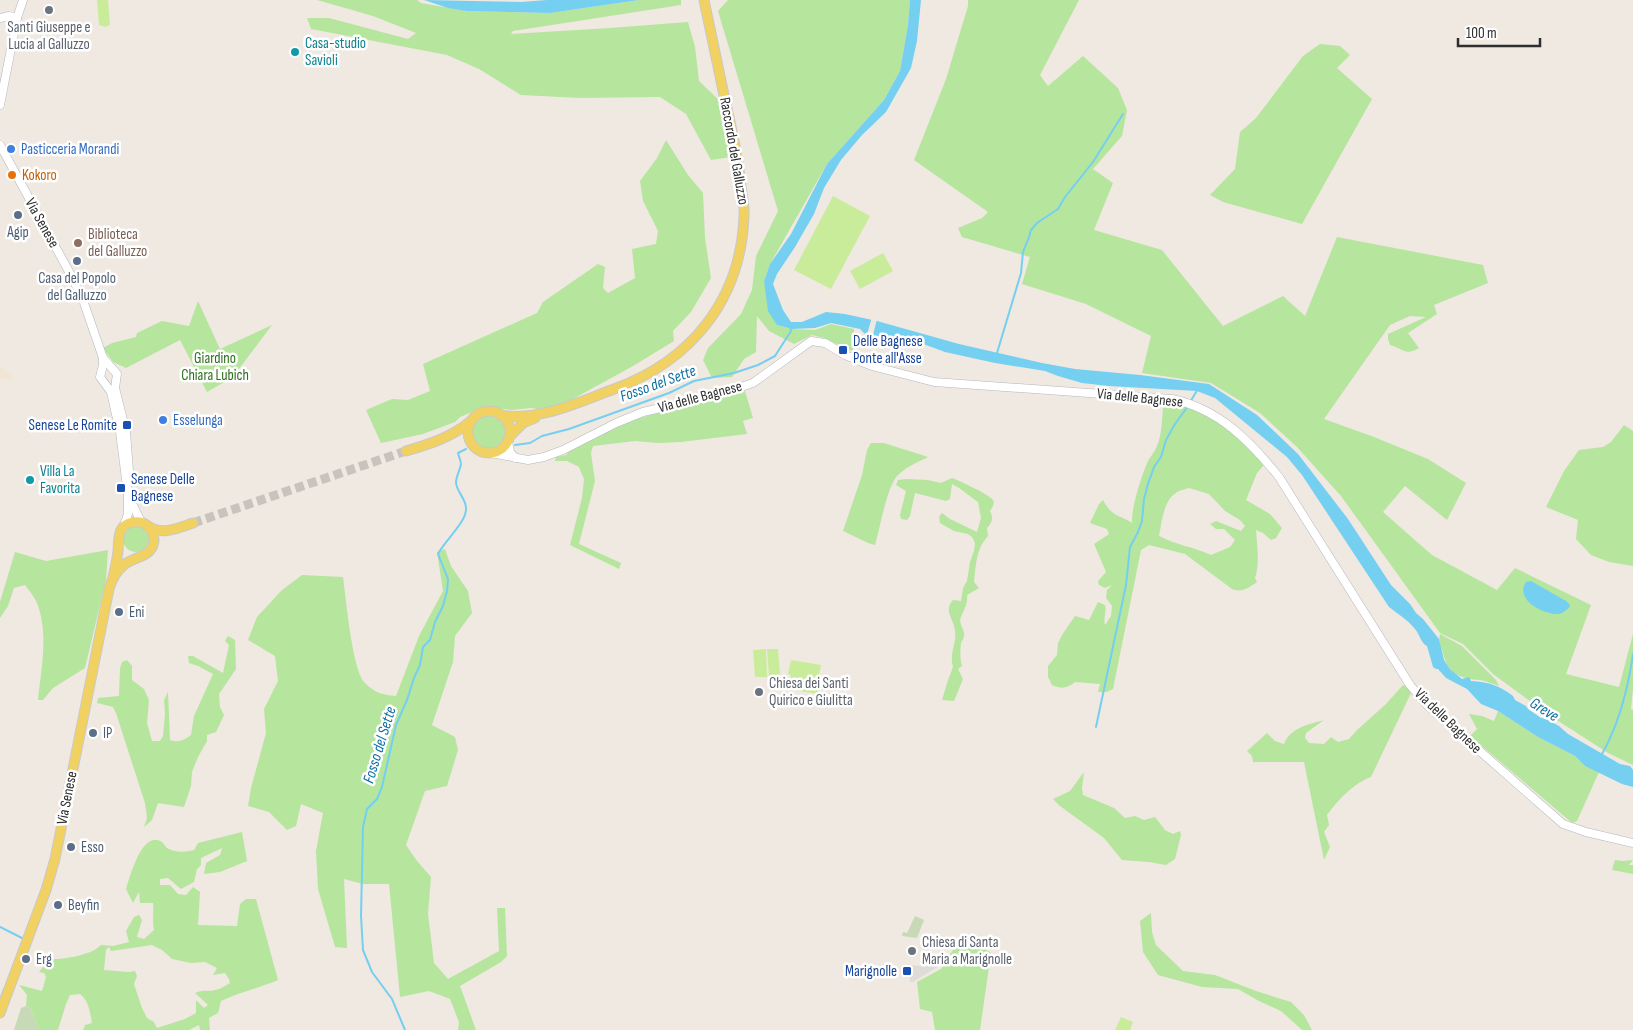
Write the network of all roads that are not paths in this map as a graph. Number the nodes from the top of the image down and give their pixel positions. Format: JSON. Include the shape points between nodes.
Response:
{"nodes":[{"id":1,"x":23,"y":0,"type":"edge"},
{"id":2,"x":704,"y":0,"type":"edge"},
{"id":3,"x":0,"y":18,"type":"edge"},
{"id":4,"x":17,"y":18,"type":"junction"},
{"id":5,"x":0,"y":105,"type":"edge"},
{"id":6,"x":0,"y":145,"type":"edge"},
{"id":7,"x":103,"y":358,"type":"junction"},
{"id":8,"x":112,"y":368,"type":"junction"},
{"id":9,"x":102,"y":370,"type":"junction"},
{"id":10,"x":115,"y":381,"type":"junction"},
{"id":11,"x":105,"y":384,"type":"junction"},
{"id":12,"x":551,"y":411,"type":"junction"},
{"id":13,"x":500,"y":415,"type":"junction"},
{"id":14,"x":471,"y":420,"type":"junction"},
{"id":15,"x":441,"y":440,"type":"junction"},
{"id":16,"x":508,"y":440,"type":"junction"},
{"id":17,"x":470,"y":442,"type":"junction"},
{"id":18,"x":406,"y":451,"type":"tunnel mouth"},
{"id":19,"x":491,"y":453,"type":"junction"},
{"id":20,"x":515,"y":458,"type":"junction"},
{"id":21,"x":128,"y":492,"type":"junction"},
{"id":22,"x":192,"y":523,"type":"tunnel mouth"},
{"id":23,"x":144,"y":524,"type":"junction"},
{"id":24,"x":124,"y":526,"type":"junction"},
{"id":25,"x":173,"y":530,"type":"junction"},
{"id":26,"x":118,"y":541,"type":"junction"},
{"id":27,"x":145,"y":554,"type":"junction"},
{"id":28,"x":113,"y":577,"type":"junction"},
{"id":29,"x":1633,"y":843,"type":"edge"},
{"id":30,"x":0,"y":1013,"type":"edge"}],
"edges":[{"from":1,"to":4,"type":"main road"},
{"from":2,"to":12,"type":"main road","name":"Raccordo del Galluzzo","via":[[739,166],[744,214],[736,269],[706,326],[684,350],[631,383]]},
{"from":3,"to":4,"type":"main road"},
{"from":4,"to":5,"type":"main road"},
{"from":6,"to":7,"type":"main road","name":"Via Senese","via":[[73,279]]},
{"from":7,"to":8,"type":"main road","name":"Via Senese"},
{"from":7,"to":9,"type":"main road","name":"Via Senese"},
{"from":8,"to":9,"type":"main road"},
{"from":8,"to":10,"type":"main road","name":"Via Senese","via":[[117,374]]},
{"from":9,"to":11,"type":"main road","name":"Via Senese","via":[[100,377]]},
{"from":10,"to":11,"type":"main road"},
{"from":10,"to":21,"type":"main road","name":"Via Senese","via":[[128,444]]},
{"from":11,"to":21,"type":"main road","name":"Via Senese","via":[[111,392],[120,432]]},
{"from":12,"to":13,"type":"main road","name":"Raccordo del Galluzzo","via":[[524,417]]},
{"from":12,"to":16,"type":"main road","name":"Raccordo del Galluzzo","via":[[523,423]]},
{"from":13,"to":14,"type":"main road","via":[[487,411]]},
{"from":13,"to":16,"type":"main road","via":[[509,426]]},
{"from":14,"to":15,"type":"main road"},
{"from":14,"to":17,"type":"main road","via":[[467,431]]},
{"from":15,"to":17,"type":"main road","via":[[456,438]]},
{"from":15,"to":18,"type":"main road"},
{"from":16,"to":19,"type":"main road","via":[[499,451]]},
{"from":16,"to":20,"type":"main road"},
{"from":17,"to":19,"type":"main road","via":[[476,450]]},
{"from":19,"to":20,"type":"main road","name":"Via delle Bagnese"},
{"from":20,"to":29,"type":"main road","name":"Via delle Bagnese","via":[[544,457],[643,412],[753,382],[811,341],[825,343],[845,356],[872,366],[934,382],[1185,401],[1219,418],[1256,450],[1279,477],[1410,685],[1426,704],[1564,824]]},
{"from":21,"to":23,"type":"main road","name":"Via Senese"},
{"from":21,"to":24,"type":"main road","name":"Via Senese","via":[[128,514]]},
{"from":22,"to":25,"type":"main road"},
{"from":23,"to":24,"type":"main road","via":[[133,522]]},
{"from":23,"to":25,"type":"main road","via":[[161,531]]},
{"from":23,"to":27,"type":"main road","name":"Via Senese","via":[[154,537],[152,548]]},
{"from":24,"to":26,"type":"main road","name":"Via Senese"},
{"from":25,"to":27,"type":"main road"},
{"from":26,"to":27,"type":"main road","via":[[125,554],[132,557]]},
{"from":26,"to":28,"type":"main road","name":"Via Senese"},
{"from":27,"to":28,"type":"main road","via":[[124,565]]},
{"from":28,"to":30,"type":"main road","name":"Via Senese","via":[[56,859]]}]}
